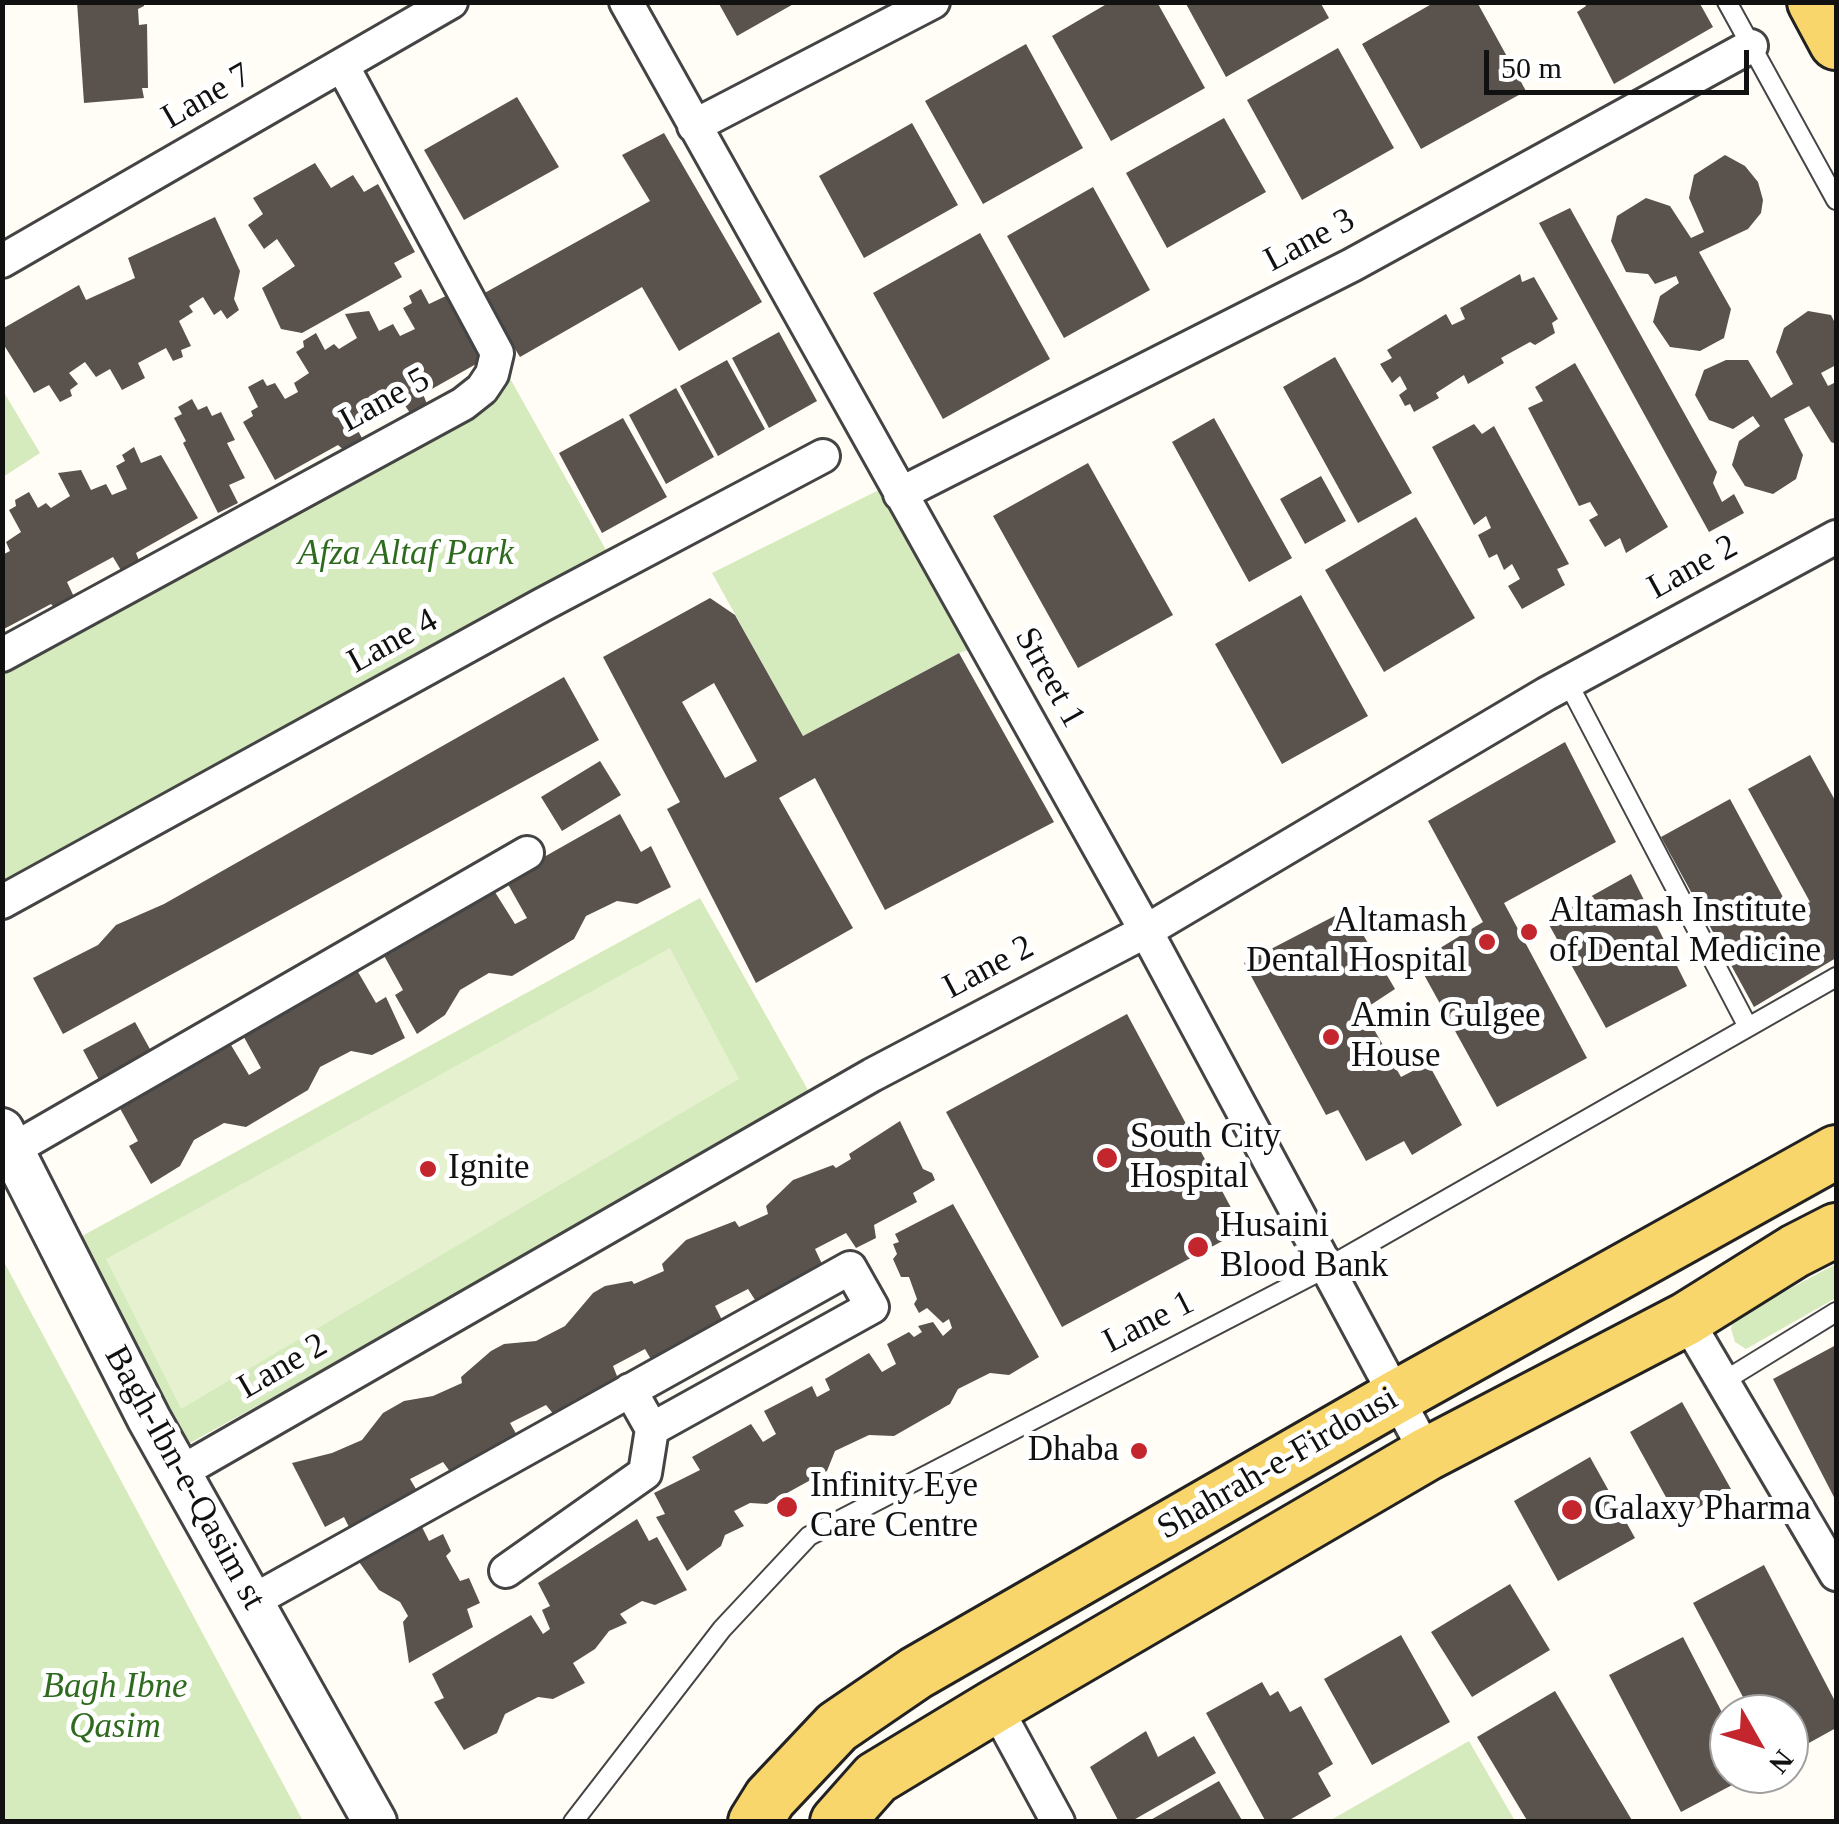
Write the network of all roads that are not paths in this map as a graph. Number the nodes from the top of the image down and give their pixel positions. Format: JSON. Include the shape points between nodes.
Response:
{"nodes":[{"id":1,"x":452,"y":2,"type":"edge"},
{"id":2,"x":626,"y":2,"type":"edge"},
{"id":3,"x":934,"y":2,"type":"edge"},
{"id":4,"x":1727,"y":2,"type":"edge"},
{"id":5,"x":1814,"y":2,"type":"edge"},
{"id":6,"x":1836,"y":43,"type":"edge"},
{"id":7,"x":1751,"y":46,"type":"junction"},
{"id":8,"x":342,"y":65,"type":"junction"},
{"id":9,"x":694,"y":126,"type":"junction"},
{"id":10,"x":1836,"y":200,"type":"edge"},
{"id":11,"x":2,"y":260,"type":"edge"},
{"id":12,"x":823,"y":456,"type":"dead end"},
{"id":13,"x":900,"y":494,"type":"junction"},
{"id":14,"x":1836,"y":537,"type":"edge"},
{"id":15,"x":2,"y":656,"type":"edge"},
{"id":16,"x":1568,"y":682,"type":"junction"},
{"id":17,"x":527,"y":853,"type":"dead end"},
{"id":18,"x":2,"y":902,"type":"edge"},
{"id":19,"x":1146,"y":931,"type":"junction"},
{"id":20,"x":1836,"y":977,"type":"edge"},
{"id":21,"x":1748,"y":1027,"type":"junction"},
{"id":22,"x":7,"y":1140,"type":"edge"},
{"id":23,"x":1836,"y":1152,"type":"edge"},
{"id":24,"x":1836,"y":1230,"type":"edge"},
{"id":25,"x":1326,"y":1268,"type":"junction"},
{"id":26,"x":1836,"y":1312,"type":"edge"},
{"id":27,"x":1686,"y":1319,"type":"junction"},
{"id":28,"x":1724,"y":1381,"type":"junction"},
{"id":29,"x":630,"y":1390,"type":"junction"},
{"id":30,"x":1396,"y":1397,"type":"junction"},
{"id":31,"x":652,"y":1429,"type":"junction"},
{"id":32,"x":1426,"y":1454,"type":"junction"},
{"id":33,"x":180,"y":1472,"type":"junction"},
{"id":34,"x":506,"y":1570,"type":"dead end"},
{"id":35,"x":1836,"y":1574,"type":"edge"},
{"id":36,"x":251,"y":1602,"type":"junction"},
{"id":37,"x":995,"y":1706,"type":"junction"},
{"id":38,"x":375,"y":1822,"type":"edge"},
{"id":39,"x":574,"y":1822,"type":"edge"},
{"id":40,"x":755,"y":1822,"type":"edge"},
{"id":41,"x":837,"y":1822,"type":"edge"},
{"id":42,"x":1058,"y":1822,"type":"edge"}],
"edges":[{"from":1,"to":8,"type":"street","name":"Lane 7"},
{"from":2,"to":9,"type":"street","name":"Street 1"},
{"from":3,"to":9,"type":"street"},
{"from":4,"to":7,"type":"lane"},
{"from":5,"to":6,"type":"main road"},
{"from":7,"to":10,"type":"lane"},
{"from":7,"to":13,"type":"street","name":"Lane 3","via":[[1352,265]]},
{"from":8,"to":11,"type":"street","name":"Lane 7"},
{"from":8,"to":15,"type":"street","name":"Lane 5","via":[[497,353],[492,374],[463,404]]},
{"from":9,"to":13,"type":"street","name":"Street 1"},
{"from":12,"to":18,"type":"street","name":"Lane 4"},
{"from":13,"to":19,"type":"street","name":"Street 1"},
{"from":14,"to":16,"type":"street","name":"Lane 2"},
{"from":16,"to":19,"type":"street","name":"Lane 2"},
{"from":16,"to":21,"type":"lane"},
{"from":17,"to":22,"type":"street"},
{"from":19,"to":25,"type":"street","name":"Street 1"},
{"from":19,"to":33,"type":"street","name":"Lane 2","via":[[872,1075]]},
{"from":20,"to":21,"type":"lane","name":"Lane 1"},
{"from":21,"to":25,"type":"lane","name":"Lane 1"},
{"from":22,"to":33,"type":"street","name":"Bagh-Ibn-e-Qasim st"},
{"from":23,"to":30,"type":"main road","name":"Shahrah-e-Firdousi"},
{"from":24,"to":27,"type":"main road","name":"Shahrah-e-Firdousi"},
{"from":25,"to":30,"type":"street","name":"Street 1"},
{"from":25,"to":39,"type":"lane","name":"Lane 1","via":[[810,1536],[722,1630]]},
{"from":26,"to":28,"type":"lane"},
{"from":27,"to":28,"type":"street"},
{"from":27,"to":32,"type":"main road","name":"Shahrah-e-Firdousi"},
{"from":28,"to":35,"type":"street"},
{"from":29,"to":31,"type":"street"},
{"from":29,"to":31,"type":"street","via":[[850,1268],[872,1306]]},
{"from":29,"to":36,"type":"street"},
{"from":30,"to":32,"type":"street","name":"Street 1"},
{"from":30,"to":40,"type":"main road","name":"Shahrah-e-Firdousi","via":[[916,1673],[837,1727]]},
{"from":31,"to":34,"type":"street","via":[[645,1473]]},
{"from":32,"to":37,"type":"main road","name":"Shahrah-e-Firdousi"},
{"from":33,"to":36,"type":"street","name":"Bagh-Ibn-e-Qasim st"},
{"from":36,"to":38,"type":"street","name":"Bagh-Ibn-e-Qasim st"},
{"from":37,"to":41,"type":"main road","name":"Shahrah-e-Firdousi","via":[[876,1778]]},
{"from":37,"to":42,"type":"street"}]}
